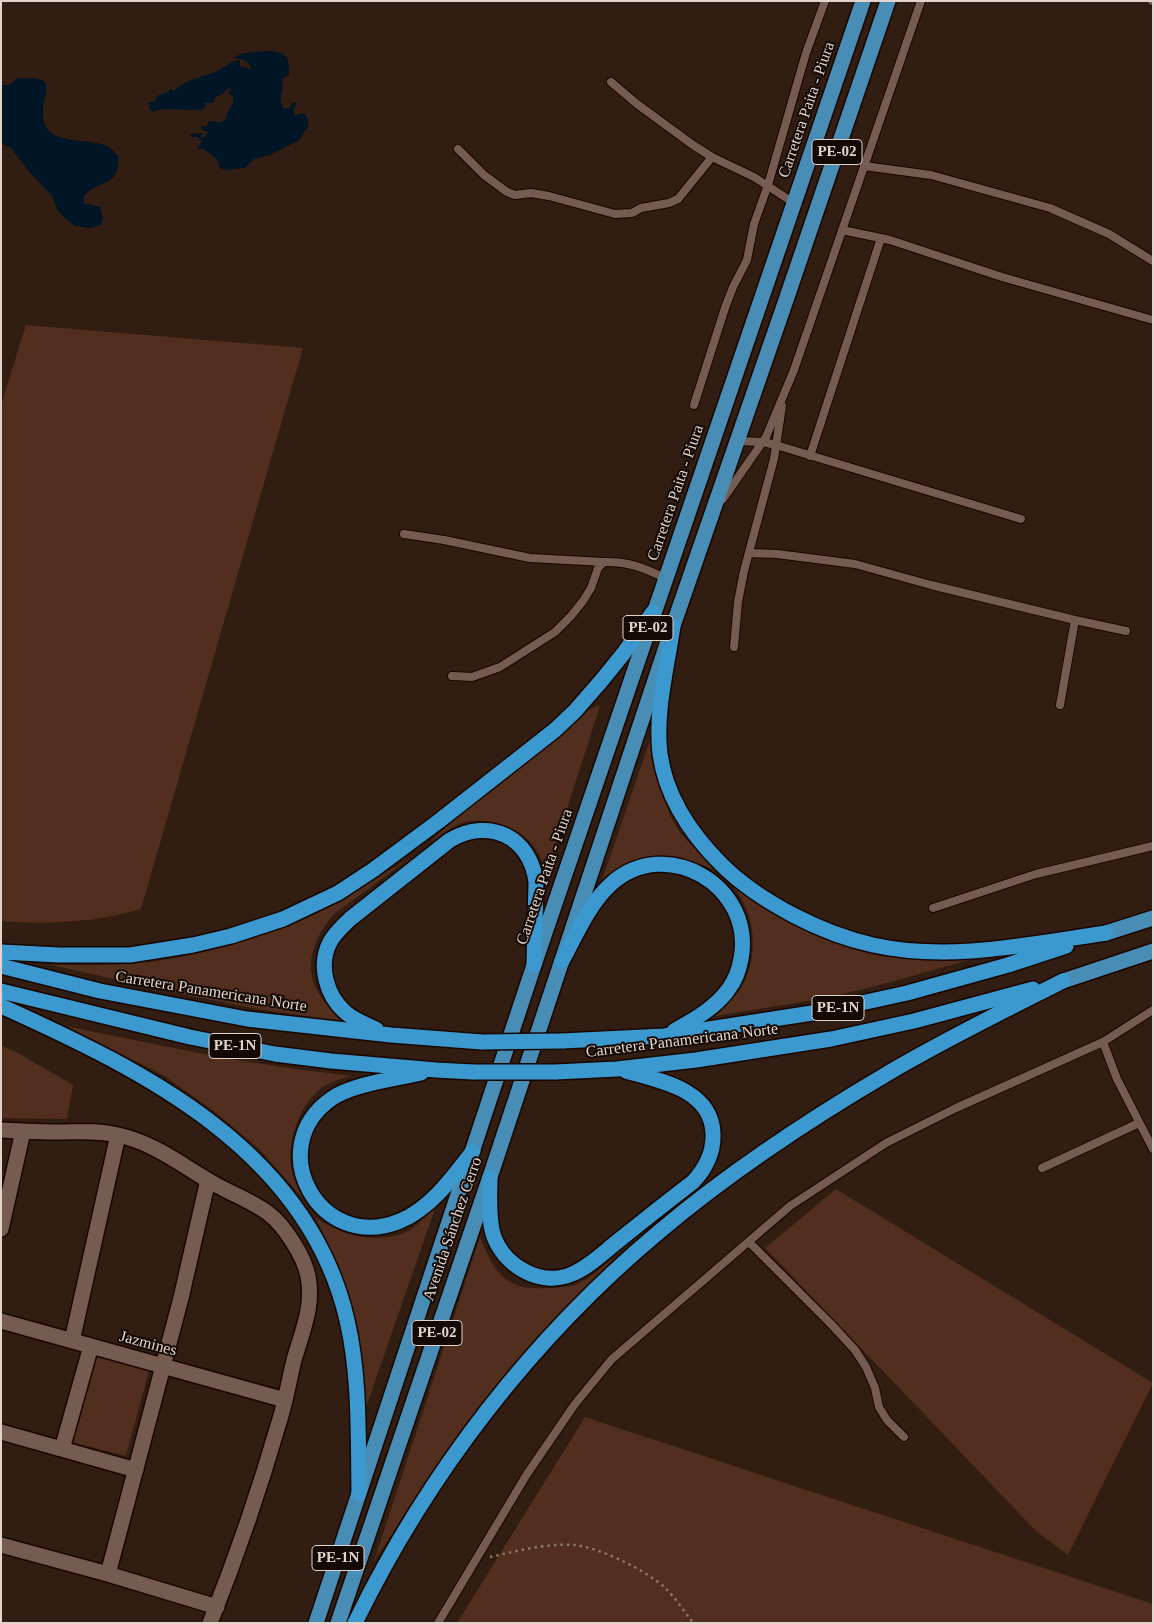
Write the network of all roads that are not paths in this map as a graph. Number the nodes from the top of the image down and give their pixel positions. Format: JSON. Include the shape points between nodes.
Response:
{"nodes":[{"id":1,"x":825,"y":1,"type":"edge"},
{"id":2,"x":863,"y":1,"type":"edge"},
{"id":3,"x":888,"y":1,"type":"edge"},
{"id":4,"x":921,"y":1,"type":"edge"},
{"id":5,"x":611,"y":82,"type":"dead end"},
{"id":6,"x":458,"y":149,"type":"dead end"},
{"id":7,"x":712,"y":158,"type":"junction"},
{"id":8,"x":864,"y":166,"type":"junction"},
{"id":9,"x":768,"y":185,"type":"junction"},
{"id":10,"x":794,"y":203,"type":"junction"},
{"id":11,"x":842,"y":230,"type":"junction"},
{"id":12,"x":881,"y":238,"type":"junction"},
{"id":13,"x":1153,"y":261,"type":"edge"},
{"id":14,"x":1153,"y":320,"type":"edge"},
{"id":15,"x":784,"y":394,"type":"junction"},
{"id":16,"x":694,"y":405,"type":"dead end"},
{"id":17,"x":737,"y":441,"type":"junction"},
{"id":18,"x":763,"y":442,"type":"junction"},
{"id":19,"x":776,"y":445,"type":"junction"},
{"id":20,"x":810,"y":456,"type":"junction"},
{"id":21,"x":712,"y":513,"type":"junction"},
{"id":22,"x":1021,"y":519,"type":"dead end"},
{"id":23,"x":404,"y":534,"type":"dead end"},
{"id":24,"x":749,"y":553,"type":"junction"},
{"id":25,"x":604,"y":562,"type":"junction"},
{"id":26,"x":666,"y":578,"type":"junction"},
{"id":27,"x":654,"y":612,"type":"junction"},
{"id":28,"x":1075,"y":620,"type":"junction"},
{"id":29,"x":673,"y":626,"type":"junction"},
{"id":30,"x":1126,"y":631,"type":"dead end"},
{"id":31,"x":734,"y":647,"type":"dead end"},
{"id":32,"x":452,"y":676,"type":"dead end"},
{"id":33,"x":1060,"y":705,"type":"dead end"},
{"id":34,"x":1153,"y":846,"type":"edge"},
{"id":35,"x":932,"y":908,"type":"dead end"},
{"id":36,"x":1153,"y":918,"type":"edge"},
{"id":37,"x":1106,"y":933,"type":"junction"},
{"id":38,"x":1153,"y":951,"type":"edge"},
{"id":39,"x":1,"y":952,"type":"edge"},
{"id":40,"x":562,"y":961,"type":"junction"},
{"id":41,"x":534,"y":965,"type":"junction"},
{"id":42,"x":1,"y":966,"type":"edge"},
{"id":43,"x":1063,"y":981,"type":"junction"},
{"id":44,"x":1,"y":991,"type":"edge"},
{"id":45,"x":524,"y":997,"type":"joint"},
{"id":46,"x":1,"y":1006,"type":"edge"},
{"id":47,"x":1153,"y":1010,"type":"edge"},
{"id":48,"x":391,"y":1035,"type":"junction"},
{"id":49,"x":664,"y":1036,"type":"junction"},
{"id":50,"x":1103,"y":1042,"type":"junction"},
{"id":51,"x":617,"y":1069,"type":"junction"},
{"id":52,"x":436,"y":1070,"type":"junction"},
{"id":53,"x":1139,"y":1123,"type":"junction"},
{"id":54,"x":1,"y":1130,"type":"edge"},
{"id":55,"x":23,"y":1131,"type":"junction"},
{"id":56,"x":118,"y":1134,"type":"junction"},
{"id":57,"x":1153,"y":1149,"type":"edge"},
{"id":58,"x":472,"y":1151,"type":"junction"},
{"id":59,"x":1042,"y":1168,"type":"dead end"},
{"id":60,"x":490,"y":1177,"type":"junction"},
{"id":61,"x":208,"y":1180,"type":"junction"},
{"id":62,"x":1,"y":1229,"type":"edge"},
{"id":63,"x":749,"y":1242,"type":"junction"},
{"id":64,"x":1,"y":1321,"type":"edge"},
{"id":65,"x":72,"y":1341,"type":"junction"},
{"id":66,"x":91,"y":1346,"type":"junction"},
{"id":67,"x":163,"y":1366,"type":"junction"},
{"id":68,"x":285,"y":1400,"type":"junction"},
{"id":69,"x":1,"y":1432,"type":"edge"},
{"id":70,"x":904,"y":1437,"type":"dead end"},
{"id":71,"x":62,"y":1450,"type":"junction"},
{"id":72,"x":136,"y":1470,"type":"junction"},
{"id":73,"x":359,"y":1493,"type":"junction"},
{"id":74,"x":1,"y":1545,"type":"edge"},
{"id":75,"x":108,"y":1574,"type":"junction"},
{"id":76,"x":217,"y":1607,"type":"junction"},
{"id":77,"x":210,"y":1623,"type":"edge"},
{"id":78,"x":316,"y":1623,"type":"edge"},
{"id":79,"x":338,"y":1623,"type":"edge"},
{"id":80,"x":355,"y":1623,"type":"edge"},
{"id":81,"x":438,"y":1623,"type":"edge"}],
"edges":[{"from":1,"to":9,"type":"lane","via":[[806,53]]},
{"from":2,"to":10,"type":"highway","name":"Carretera Paita - Piura","number":"PE-02"},
{"from":3,"to":17,"type":"highway","number":"PE-02"},
{"from":4,"to":8,"type":"lane"},
{"from":5,"to":7,"type":"lane"},
{"from":6,"to":7,"type":"lane","via":[[507,192],[549,196],[615,214],[678,199]]},
{"from":7,"to":9,"type":"lane"},
{"from":8,"to":11,"type":"lane"},
{"from":8,"to":13,"type":"lane","via":[[931,175],[1050,208],[1108,234]]},
{"from":9,"to":10,"type":"lane"},
{"from":9,"to":16,"type":"lane","via":[[754,224],[747,260],[725,308]]},
{"from":10,"to":26,"type":"highway","name":"Carretera Paita - Piura","number":"PE-02"},
{"from":11,"to":12,"type":"lane"},
{"from":11,"to":15,"type":"lane"},
{"from":12,"to":14,"type":"lane"},
{"from":12,"to":20,"type":"lane"},
{"from":15,"to":18,"type":"lane"},
{"from":15,"to":19,"type":"lane"},
{"from":17,"to":18,"type":"lane"},
{"from":17,"to":21,"type":"highway","number":"PE-02"},
{"from":18,"to":19,"type":"lane"},
{"from":18,"to":21,"type":"lane"},
{"from":19,"to":20,"type":"lane"},
{"from":19,"to":24,"type":"lane"},
{"from":20,"to":22,"type":"lane"},
{"from":21,"to":29,"type":"highway","number":"PE-02"},
{"from":23,"to":25,"type":"lane","via":[[530,558]]},
{"from":24,"to":28,"type":"lane","via":[[855,564]]},
{"from":24,"to":31,"type":"lane","via":[[738,602]]},
{"from":25,"to":26,"type":"lane","via":[[625,562]]},
{"from":25,"to":32,"type":"lane","via":[[583,601],[555,632],[500,667],[472,678]]},
{"from":26,"to":27,"type":"highway","name":"Carretera Paita - Piura","number":"PE-02"},
{"from":27,"to":39,"type":"highway","via":[[602,680],[555,730],[431,827],[338,893],[283,919],[193,945],[130,955]]},
{"from":27,"to":41,"type":"highway","name":"Carretera Paita - Piura","number":"PE-02"},
{"from":28,"to":30,"type":"lane"},
{"from":28,"to":33,"type":"lane"},
{"from":29,"to":37,"type":"highway","via":[[659,732],[669,789],[686,822],[713,857],[768,902],[814,926],[852,940],[897,949],[944,952],[1009,947]]},
{"from":29,"to":40,"type":"highway","number":"PE-02"},
{"from":34,"to":35,"type":"lane","via":[[1036,874]]},
{"from":36,"to":37,"type":"highway","name":"Carretera Panamericana Norte","number":"PE-1N"},
{"from":37,"to":49,"type":"highway","name":"Carretera Panamericana Norte","number":"PE-1N","via":[[907,993],[825,1011]]},
{"from":38,"to":43,"type":"highway","name":"Carretera Panamericana Norte","number":"PE-1N"},
{"from":40,"to":49,"type":"highway","via":[[592,906],[610,884],[627,872],[665,864],[686,868],[711,881],[727,897],[740,921],[742,952],[737,973],[729,990],[713,1006]]},
{"from":40,"to":60,"type":"highway","name":"Avenida Sánchez Cerro","number":"PE-02"},
{"from":41,"to":45,"type":"highway","name":"Carretera Paita - Piura","number":"PE-02"},
{"from":41,"to":48,"type":"highway","via":[[536,882],[528,856],[518,844],[497,832],[474,830],[458,835],[350,919],[336,932],[328,947],[325,976],[331,995],[355,1019]]},
{"from":42,"to":48,"type":"highway","name":"Carretera Panamericana Norte","number":"PE-1N","via":[[100,991],[247,1019]]},
{"from":43,"to":51,"type":"highway","name":"Carretera Panamericana Norte","number":"PE-1N","via":[[914,1021],[831,1039]]},
{"from":43,"to":80,"type":"highway","via":[[947,1040],[836,1105],[715,1188],[631,1257],[572,1314],[482,1416],[419,1506]]},
{"from":44,"to":52,"type":"highway","name":"Carretera Panamericana Norte","number":"PE-1N","via":[[275,1054]]},
{"from":45,"to":58,"type":"highway","name":"Avenida Sánchez Cerro","number":"PE-02"},
{"from":46,"to":73,"type":"highway","via":[[95,1050],[167,1091],[248,1152],[292,1201],[325,1256],[347,1320],[356,1393]]},
{"from":47,"to":50,"type":"lane"},
{"from":48,"to":49,"type":"highway","name":"Carretera Panamericana Norte","number":"PE-1N","bridge":true,"via":[[482,1042]]},
{"from":50,"to":53,"type":"lane"},
{"from":50,"to":63,"type":"lane","via":[[886,1143],[790,1206]]},
{"from":51,"to":52,"type":"highway","name":"Carretera Panamericana Norte","number":"PE-1N","bridge":true,"via":[[555,1072]]},
{"from":51,"to":60,"type":"highway","via":[[685,1090],[708,1112],[713,1130],[712,1150],[693,1182],[586,1266],[570,1275],[547,1278],[515,1266],[501,1250],[491,1224]]},
{"from":52,"to":58,"type":"highway","via":[[355,1088],[328,1101],[309,1124],[302,1140],[301,1167],[305,1183],[320,1206],[342,1222],[362,1227],[383,1226],[401,1221],[424,1206]]},
{"from":53,"to":57,"type":"lane"},
{"from":53,"to":59,"type":"lane"},
{"from":54,"to":55,"type":"street"},
{"from":55,"to":56,"type":"street"},
{"from":55,"to":62,"type":"street"},
{"from":56,"to":61,"type":"street","via":[[161,1150]]},
{"from":56,"to":65,"type":"street"},
{"from":58,"to":73,"type":"highway","name":"Avenida Sánchez Cerro","number":"PE-02"},
{"from":60,"to":79,"type":"highway","name":"Avenida Sánchez Cerro","number":"PE-02"},
{"from":61,"to":67,"type":"street"},
{"from":61,"to":68,"type":"street","via":[[269,1214],[294,1244],[308,1273],[310,1301]]},
{"from":63,"to":70,"type":"lane","via":[[854,1350],[876,1388],[879,1407]]},
{"from":63,"to":81,"type":"lane","via":[[612,1359],[575,1404],[527,1474]]},
{"from":64,"to":65,"type":"street","name":"Jazmines"},
{"from":65,"to":66,"type":"street","name":"Jazmines"},
{"from":66,"to":67,"type":"street","name":"Jazmines"},
{"from":66,"to":71,"type":"street"},
{"from":67,"to":68,"type":"street","name":"Jazmines"},
{"from":67,"to":72,"type":"street"},
{"from":68,"to":76,"type":"street"},
{"from":69,"to":71,"type":"street"},
{"from":71,"to":72,"type":"street"},
{"from":72,"to":75,"type":"street"},
{"from":73,"to":78,"type":"highway","name":"Avenida Sánchez Cerro","number":"PE-1N"},
{"from":74,"to":75,"type":"street"},
{"from":75,"to":76,"type":"street"},
{"from":76,"to":77,"type":"street"}]}
